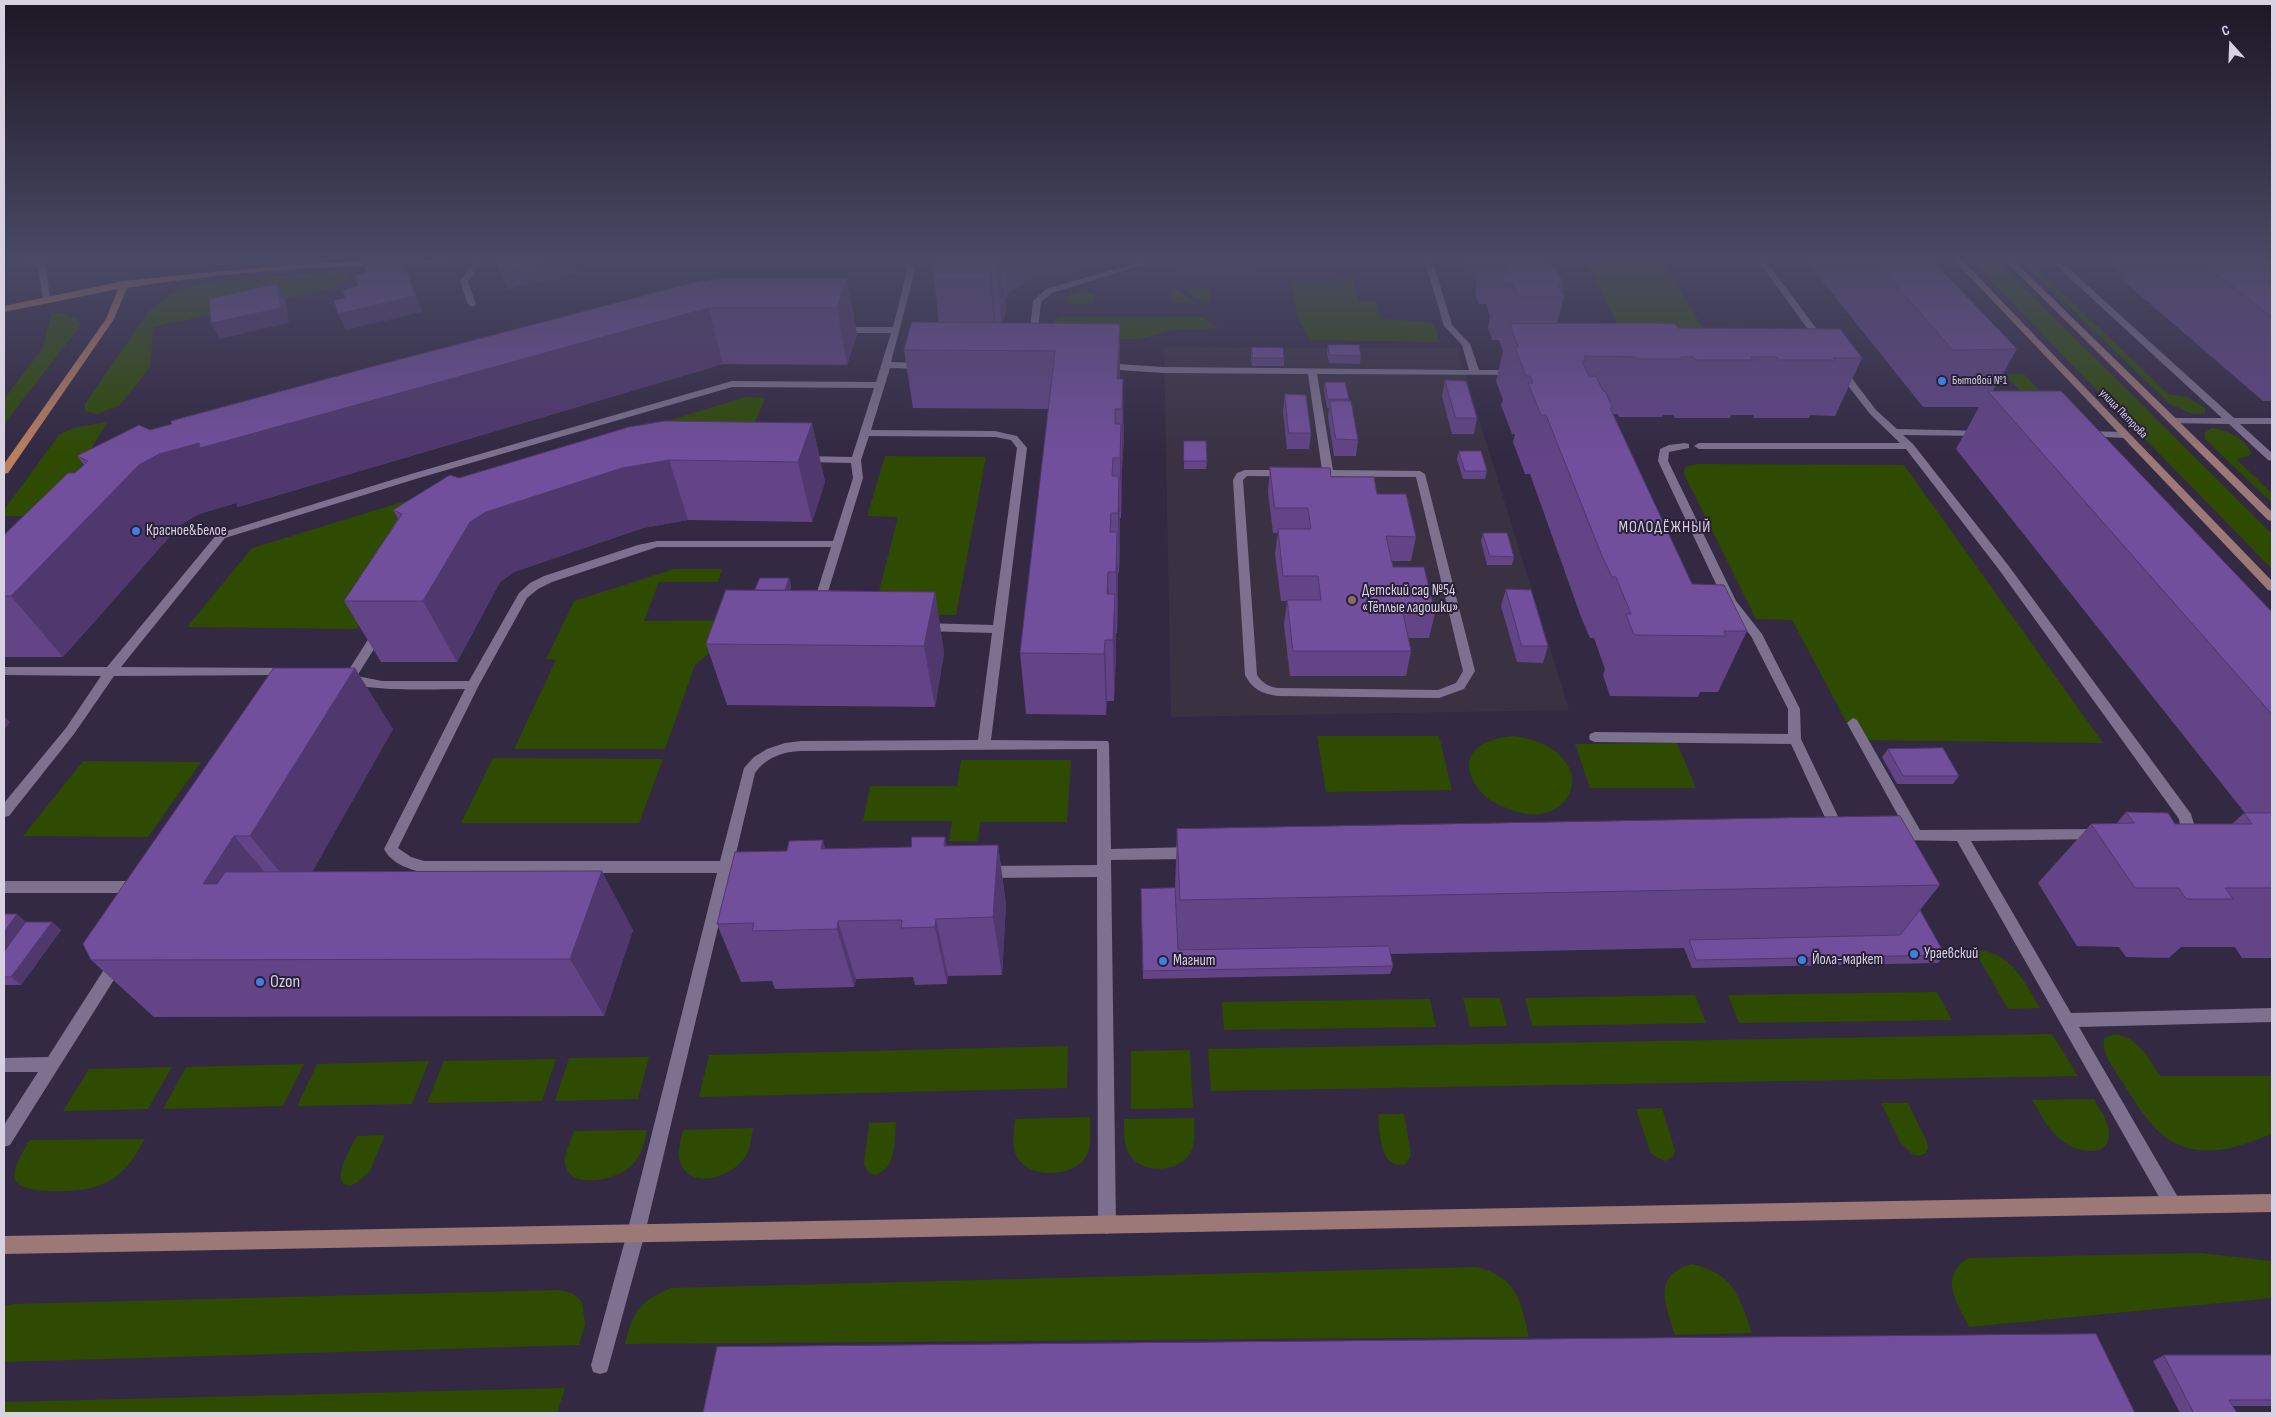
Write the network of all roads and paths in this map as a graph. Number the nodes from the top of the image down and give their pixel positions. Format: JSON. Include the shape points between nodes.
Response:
{"nodes":[{"id":1,"x":106,"y":324,"type":"edge"},
{"id":2,"x":898,"y":324,"type":"edge"},
{"id":3,"x":1035,"y":324,"type":"edge"},
{"id":4,"x":1447,"y":324,"type":"edge"},
{"id":5,"x":1808,"y":324,"type":"edge"},
{"id":6,"x":2020,"y":324,"type":"edge"},
{"id":7,"x":2074,"y":324,"type":"edge"},
{"id":8,"x":2125,"y":324,"type":"edge"},
{"id":9,"x":827,"y":330,"type":"edge"},
{"id":10,"x":896,"y":330,"type":"junction"},
{"id":11,"x":1032,"y":349,"type":"edge"},
{"id":12,"x":1826,"y":349,"type":"edge"},
{"id":13,"x":886,"y":366,"type":"junction"},
{"id":14,"x":934,"y":366,"type":"edge"},
{"id":15,"x":1094,"y":366,"type":"edge"},
{"id":16,"x":1839,"y":371,"type":"edge"},
{"id":17,"x":1312,"y":372,"type":"junction"},
{"id":18,"x":1476,"y":372,"type":"junction"},
{"id":19,"x":1522,"y":373,"type":"edge"},
{"id":20,"x":879,"y":385,"type":"junction"},
{"id":21,"x":2174,"y":421,"type":"junction"},
{"id":22,"x":2233,"y":421,"type":"junction"},
{"id":23,"x":2272,"y":422,"type":"edge"},
{"id":24,"x":1896,"y":432,"type":"junction"},
{"id":25,"x":865,"y":433,"type":"junction"},
{"id":26,"x":1992,"y":433,"type":"dead end"},
{"id":27,"x":2076,"y":434,"type":"edge"},
{"id":28,"x":2126,"y":434,"type":"junction"},
{"id":29,"x":1685,"y":446,"type":"dead end"},
{"id":30,"x":1699,"y":446,"type":"dead end"},
{"id":31,"x":1909,"y":446,"type":"junction"},
{"id":32,"x":2272,"y":458,"type":"edge"},
{"id":33,"x":798,"y":459,"type":"edge"},
{"id":34,"x":856,"y":460,"type":"junction"},
{"id":35,"x":4,"y":471,"type":"edge"},
{"id":36,"x":1328,"y":473,"type":"junction"},
{"id":37,"x":2272,"y":518,"type":"edge"},
{"id":38,"x":837,"y":544,"type":"junction"},
{"id":39,"x":2272,"y":587,"type":"edge"},
{"id":40,"x":818,"y":614,"type":"edge"},
{"id":41,"x":386,"y":621,"type":"edge"},
{"id":42,"x":912,"y":627,"type":"edge"},
{"id":43,"x":998,"y":629,"type":"junction"},
{"id":44,"x":4,"y":672,"type":"edge"},
{"id":45,"x":110,"y":672,"type":"junction"},
{"id":46,"x":298,"y":680,"type":"edge"},
{"id":47,"x":473,"y":685,"type":"junction"},
{"id":48,"x":1853,"y":723,"type":"dead end"},
{"id":49,"x":1594,"y":737,"type":"dead end"},
{"id":50,"x":1795,"y":738,"type":"junction"},
{"id":51,"x":984,"y":744,"type":"junction"},
{"id":52,"x":4,"y":812,"type":"edge"},
{"id":53,"x":2161,"y":833,"type":"edge"},
{"id":54,"x":2114,"y":834,"type":"edge"},
{"id":55,"x":1916,"y":835,"type":"junction"},
{"id":56,"x":1961,"y":835,"type":"junction"},
{"id":57,"x":1879,"y":836,"type":"edge"},
{"id":58,"x":1824,"y":837,"type":"edge"},
{"id":59,"x":1208,"y":852,"type":"edge"},
{"id":60,"x":1104,"y":854,"type":"junction"},
{"id":61,"x":725,"y":867,"type":"junction"},
{"id":62,"x":748,"y":867,"type":"edge"},
{"id":63,"x":1104,"y":871,"type":"junction"},
{"id":64,"x":968,"y":873,"type":"edge"},
{"id":65,"x":4,"y":887,"type":"edge"},
{"id":66,"x":156,"y":887,"type":"edge"},
{"id":67,"x":124,"y":951,"type":"edge"},
{"id":68,"x":2272,"y":1015,"type":"edge"},
{"id":69,"x":2067,"y":1020,"type":"junction"},
{"id":70,"x":52,"y":1064,"type":"junction"},
{"id":71,"x":4,"y":1065,"type":"edge"},
{"id":72,"x":4,"y":1139,"type":"edge"},
{"id":73,"x":2272,"y":1203,"type":"edge"},
{"id":74,"x":2172,"y":1205,"type":"junction"},
{"id":75,"x":1107,"y":1224,"type":"junction"},
{"id":76,"x":636,"y":1233,"type":"junction"},
{"id":77,"x":4,"y":1245,"type":"edge"},
{"id":78,"x":600,"y":1365,"type":"dead end"}],
"edges":[{"from":1,"to":35,"type":"main road"},
{"from":2,"to":10,"type":"lane"},
{"from":3,"to":11,"type":"lane"},
{"from":4,"to":18,"type":"lane","via":[[1466,344]]},
{"from":5,"to":12,"type":"lane"},
{"from":6,"to":28,"type":"main road","name":"улица Петрова"},
{"from":7,"to":21,"type":"main road","name":"улица Петрова"},
{"from":8,"to":22,"type":"lane"},
{"from":9,"to":10,"type":"lane"},
{"from":10,"to":13,"type":"lane"},
{"from":13,"to":14,"type":"lane"},
{"from":13,"to":20,"type":"lane"},
{"from":15,"to":17,"type":"lane"},
{"from":16,"to":24,"type":"lane","via":[[1873,412]]},
{"from":17,"to":18,"type":"lane"},
{"from":17,"to":36,"type":"lane"},
{"from":18,"to":19,"type":"lane"},
{"from":20,"to":25,"type":"lane"},
{"from":20,"to":45,"type":"lane","via":[[732,384],[221,536]]},
{"from":21,"to":22,"type":"lane"},
{"from":21,"to":37,"type":"main road","name":"улица Петрова"},
{"from":22,"to":23,"type":"lane"},
{"from":22,"to":32,"type":"lane"},
{"from":24,"to":26,"type":"lane"},
{"from":24,"to":31,"type":"lane"},
{"from":25,"to":34,"type":"lane"},
{"from":25,"to":43,"type":"lane","via":[[995,434],[1019,442],[1023,454]]},
{"from":27,"to":28,"type":"lane"},
{"from":28,"to":39,"type":"main road","name":"улица Петрова"},
{"from":29,"to":50,"type":"lane","via":[[1664,452],[1663,461],[1731,603],[1756,634],[1794,709]]},
{"from":30,"to":31,"type":"lane"},
{"from":31,"to":53,"type":"lane","via":[[2004,568],[2186,818],[2185,829]]},
{"from":33,"to":34,"type":"lane"},
{"from":34,"to":38,"type":"lane","via":[[858,478]]},
{"from":36,"to":36,"type":"lane","via":[[1250,473],[1238,477],[1254,681],[1269,691],[1278,692],[1439,694],[1460,686],[1469,671],[1420,474]]},
{"from":38,"to":40,"type":"lane"},
{"from":38,"to":47,"type":"lane","via":[[657,544],[548,579],[523,596]]},
{"from":41,"to":47,"type":"lane","via":[[344,678],[382,685]]},
{"from":42,"to":43,"type":"lane"},
{"from":43,"to":51,"type":"lane"},
{"from":44,"to":45,"type":"lane"},
{"from":45,"to":46,"type":"lane","via":[[303,672]]},
{"from":45,"to":52,"type":"lane","via":[[70,731]]},
{"from":47,"to":61,"type":"lane","via":[[391,849],[397,857],[424,867]]},
{"from":48,"to":55,"type":"lane"},
{"from":49,"to":50,"type":"lane"},
{"from":50,"to":58,"type":"lane","via":[[1846,837]]},
{"from":51,"to":60,"type":"lane","via":[[1103,744]]},
{"from":51,"to":61,"type":"lane","via":[[800,746],[770,752],[749,772]]},
{"from":54,"to":56,"type":"lane"},
{"from":55,"to":56,"type":"lane"},
{"from":55,"to":57,"type":"lane"},
{"from":56,"to":69,"type":"lane"},
{"from":59,"to":60,"type":"lane"},
{"from":60,"to":63,"type":"lane"},
{"from":61,"to":62,"type":"lane"},
{"from":61,"to":76,"type":"lane"},
{"from":63,"to":64,"type":"lane"},
{"from":63,"to":75,"type":"lane"},
{"from":65,"to":66,"type":"lane"},
{"from":67,"to":70,"type":"lane"},
{"from":68,"to":69,"type":"lane"},
{"from":69,"to":74,"type":"lane"},
{"from":70,"to":71,"type":"lane"},
{"from":70,"to":72,"type":"lane"},
{"from":73,"to":74,"type":"main road"},
{"from":74,"to":75,"type":"main road"},
{"from":75,"to":76,"type":"main road"},
{"from":76,"to":77,"type":"main road"},
{"from":76,"to":78,"type":"lane"}]}
